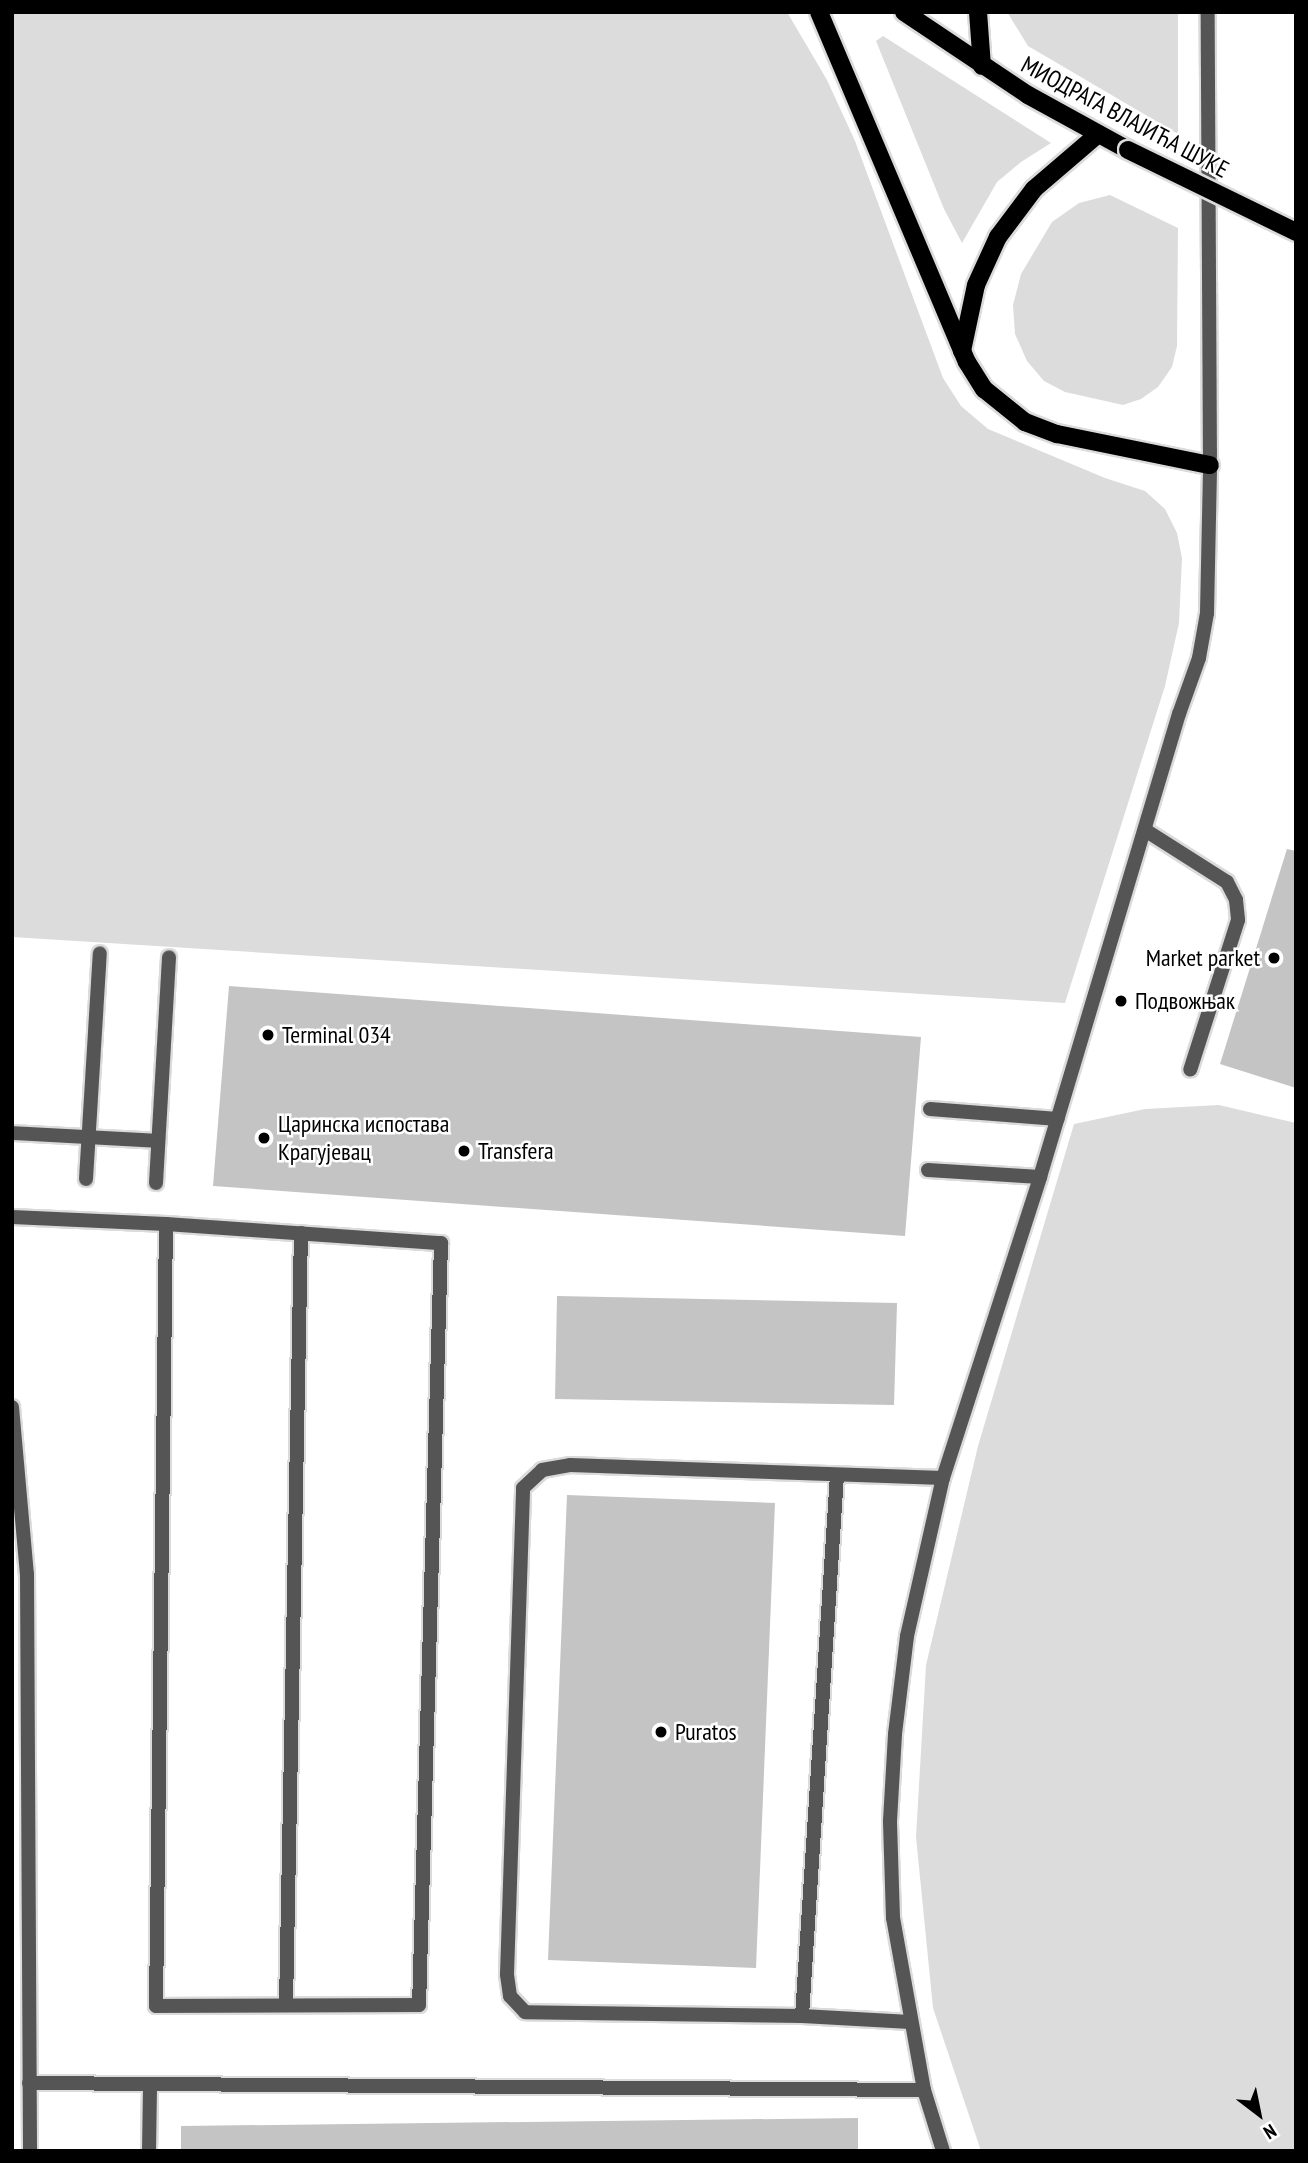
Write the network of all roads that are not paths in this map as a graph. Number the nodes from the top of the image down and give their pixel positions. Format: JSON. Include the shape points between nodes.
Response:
{"nodes":[{"id":1,"x":819,"y":12,"type":"edge"},
{"id":2,"x":904,"y":12,"type":"edge"},
{"id":3,"x":918,"y":12,"type":"edge"},
{"id":4,"x":978,"y":12,"type":"edge"},
{"id":5,"x":1208,"y":12,"type":"edge"},
{"id":6,"x":938,"y":35,"type":"junction"},
{"id":7,"x":982,"y":66,"type":"junction"},
{"id":8,"x":1097,"y":135,"type":"junction"},
{"id":9,"x":1296,"y":232,"type":"edge"},
{"id":10,"x":962,"y":351,"type":"junction"},
{"id":11,"x":1210,"y":465,"type":"junction"},
{"id":12,"x":1145,"y":830,"type":"junction"},
{"id":13,"x":100,"y":953,"type":"dead end"},
{"id":14,"x":169,"y":957,"type":"dead end"},
{"id":15,"x":1190,"y":1070,"type":"dead end"},
{"id":16,"x":930,"y":1109,"type":"dead end"},
{"id":17,"x":1058,"y":1119,"type":"junction"},
{"id":18,"x":12,"y":1133,"type":"edge"},
{"id":19,"x":89,"y":1138,"type":"junction"},
{"id":20,"x":158,"y":1141,"type":"junction"},
{"id":21,"x":928,"y":1170,"type":"dead end"},
{"id":22,"x":1041,"y":1177,"type":"junction"},
{"id":23,"x":86,"y":1179,"type":"dead end"},
{"id":24,"x":156,"y":1183,"type":"dead end"},
{"id":25,"x":12,"y":1217,"type":"edge"},
{"id":26,"x":166,"y":1224,"type":"junction"},
{"id":27,"x":301,"y":1233,"type":"junction"},
{"id":28,"x":12,"y":1407,"type":"edge"},
{"id":29,"x":837,"y":1475,"type":"junction"},
{"id":30,"x":943,"y":1478,"type":"junction"},
{"id":31,"x":286,"y":2005,"type":"junction"},
{"id":32,"x":802,"y":2016,"type":"junction"},
{"id":33,"x":910,"y":2022,"type":"junction"},
{"id":34,"x":30,"y":2083,"type":"junction"},
{"id":35,"x":150,"y":2084,"type":"junction"},
{"id":36,"x":923,"y":2090,"type":"junction"},
{"id":37,"x":30,"y":2151,"type":"edge"},
{"id":38,"x":149,"y":2151,"type":"edge"},
{"id":39,"x":943,"y":2151,"type":"edge"}],
"edges":[{"from":1,"to":10,"type":"main road"},
{"from":2,"to":6,"type":"main road","name":"МИОДРАГА ВЛАЈИЋА ШУКЕ"},
{"from":3,"to":6,"type":"main road","name":"МИОДРАГА ВЛАЈИЋА ШУКЕ"},
{"from":4,"to":7,"type":"main road"},
{"from":5,"to":11,"type":"street"},
{"from":6,"to":7,"type":"main road","name":"МИОДРАГА ВЛАЈИЋА ШУКЕ"},
{"from":7,"to":8,"type":"main road","name":"МИОДРАГА ВЛАЈИЋА ШУКЕ"},
{"from":8,"to":9,"type":"main road","name":"МИОДРАГА ВЛАЈИЋА ШУКЕ","bridge":true},
{"from":8,"to":10,"type":"main road","via":[[1034,189],[998,237],[976,285]]},
{"from":10,"to":11,"type":"main road","via":[[984,389],[1025,422],[1057,434]]},
{"from":11,"to":12,"type":"street","via":[[1207,613],[1199,658]]},
{"from":12,"to":15,"type":"street","via":[[1227,882],[1236,900],[1238,919]]},
{"from":12,"to":17,"type":"street"},
{"from":13,"to":19,"type":"street"},
{"from":14,"to":20,"type":"street"},
{"from":16,"to":17,"type":"street"},
{"from":17,"to":22,"type":"street"},
{"from":18,"to":19,"type":"street"},
{"from":19,"to":20,"type":"street"},
{"from":19,"to":23,"type":"street"},
{"from":20,"to":24,"type":"street"},
{"from":21,"to":22,"type":"street"},
{"from":22,"to":30,"type":"street"},
{"from":25,"to":26,"type":"street"},
{"from":26,"to":27,"type":"street"},
{"from":26,"to":31,"type":"street","via":[[156,2006]]},
{"from":27,"to":31,"type":"street"},
{"from":27,"to":31,"type":"street","via":[[441,1243],[419,2005]]},
{"from":28,"to":34,"type":"street","via":[[27,1574]]},
{"from":29,"to":30,"type":"street"},
{"from":29,"to":32,"type":"street"},
{"from":29,"to":32,"type":"street","via":[[570,1465],[542,1469],[523,1488],[507,1974],[510,1996],[525,2012]]},
{"from":30,"to":33,"type":"street","via":[[907,1636],[891,1797],[893,1918]]},
{"from":32,"to":33,"type":"street"},
{"from":33,"to":36,"type":"street"},
{"from":34,"to":35,"type":"street"},
{"from":34,"to":37,"type":"street"},
{"from":35,"to":36,"type":"street"},
{"from":35,"to":38,"type":"street"},
{"from":36,"to":39,"type":"street"}]}
